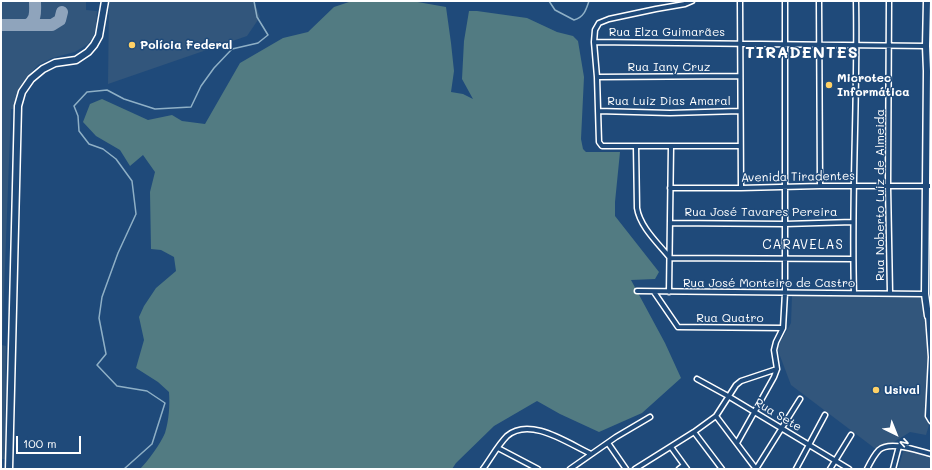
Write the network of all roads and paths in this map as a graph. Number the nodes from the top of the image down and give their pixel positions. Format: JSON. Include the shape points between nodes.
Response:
{"nodes":[{"id":1,"x":105,"y":1,"type":"edge"},
{"id":2,"x":692,"y":1,"type":"edge"},
{"id":3,"x":740,"y":1,"type":"edge"},
{"id":4,"x":785,"y":1,"type":"edge"},
{"id":5,"x":819,"y":1,"type":"edge"},
{"id":6,"x":856,"y":1,"type":"edge"},
{"id":7,"x":889,"y":1,"type":"edge"},
{"id":8,"x":927,"y":1,"type":"edge"},
{"id":9,"x":931,"y":9,"type":"edge"},
{"id":10,"x":594,"y":42,"type":"junction"},
{"id":11,"x":739,"y":43,"type":"junction"},
{"id":12,"x":786,"y":44,"type":"junction"},
{"id":13,"x":819,"y":44,"type":"junction"},
{"id":14,"x":857,"y":44,"type":"junction"},
{"id":15,"x":889,"y":44,"type":"junction"},
{"id":16,"x":926,"y":46,"type":"junction"},
{"id":17,"x":927,"y":71,"type":"junction"},
{"id":18,"x":740,"y":76,"type":"junction"},
{"id":19,"x":597,"y":77,"type":"junction"},
{"id":20,"x":931,"y":79,"type":"edge"},
{"id":21,"x":598,"y":111,"type":"junction"},
{"id":22,"x":740,"y":111,"type":"junction"},
{"id":23,"x":929,"y":139,"type":"edge"},
{"id":24,"x":636,"y":146,"type":"junction"},
{"id":25,"x":671,"y":146,"type":"junction"},
{"id":26,"x":740,"y":146,"type":"junction"},
{"id":27,"x":928,"y":161,"type":"edge"},
{"id":28,"x":820,"y":186,"type":"junction"},
{"id":29,"x":854,"y":186,"type":"junction"},
{"id":30,"x":888,"y":186,"type":"junction"},
{"id":31,"x":928,"y":186,"type":"edge"},
{"id":32,"x":785,"y":187,"type":"junction"},
{"id":33,"x":670,"y":188,"type":"junction"},
{"id":34,"x":741,"y":188,"type":"junction"},
{"id":35,"x":670,"y":222,"type":"junction"},
{"id":36,"x":853,"y":222,"type":"junction"},
{"id":37,"x":929,"y":222,"type":"edge"},
{"id":38,"x":785,"y":224,"type":"junction"},
{"id":39,"x":928,"y":241,"type":"edge"},
{"id":40,"x":926,"y":252,"type":"junction"},
{"id":41,"x":670,"y":258,"type":"junction"},
{"id":42,"x":786,"y":258,"type":"junction"},
{"id":43,"x":853,"y":259,"type":"junction"},
{"id":44,"x":931,"y":265,"type":"edge"},
{"id":45,"x":638,"y":292,"type":"dead end"},
{"id":46,"x":654,"y":292,"type":"junction"},
{"id":47,"x":669,"y":292,"type":"junction"},
{"id":48,"x":786,"y":293,"type":"junction"},
{"id":49,"x":854,"y":293,"type":"junction"},
{"id":50,"x":890,"y":293,"type":"junction"},
{"id":51,"x":924,"y":294,"type":"junction"},
{"id":52,"x":930,"y":317,"type":"edge"},
{"id":53,"x":783,"y":328,"type":"junction"},
{"id":54,"x":931,"y":357,"type":"edge"},
{"id":55,"x":777,"y":369,"type":"junction"},
{"id":56,"x":697,"y":379,"type":"dead end"},
{"id":57,"x":930,"y":388,"type":"edge"},
{"id":58,"x":728,"y":396,"type":"junction"},
{"id":59,"x":800,"y":399,"type":"dead end"},
{"id":60,"x":755,"y":412,"type":"junction"},
{"id":61,"x":825,"y":415,"type":"dead end"},
{"id":62,"x":716,"y":416,"type":"junction"},
{"id":63,"x":650,"y":417,"type":"dead end"},
{"id":64,"x":930,"y":420,"type":"edge"},
{"id":65,"x":781,"y":428,"type":"junction"},
{"id":66,"x":694,"y":432,"type":"junction"},
{"id":67,"x":851,"y":435,"type":"dead end"},
{"id":68,"x":608,"y":442,"type":"junction"},
{"id":69,"x":737,"y":443,"type":"junction"},
{"id":70,"x":809,"y":445,"type":"junction"},
{"id":71,"x":899,"y":446,"type":"junction"},
{"id":72,"x":671,"y":447,"type":"junction"},
{"id":73,"x":498,"y":448,"type":"junction"},
{"id":74,"x":591,"y":454,"type":"junction"},
{"id":75,"x":931,"y":454,"type":"edge"},
{"id":76,"x":835,"y":461,"type":"junction"},
{"id":77,"x":529,"y":464,"type":"junction"},
{"id":78,"x":684,"y":465,"type":"junction"},
{"id":79,"x":9,"y":469,"type":"edge"},
{"id":80,"x":483,"y":469,"type":"edge"},
{"id":81,"x":525,"y":469,"type":"edge"},
{"id":82,"x":538,"y":469,"type":"edge"},
{"id":83,"x":570,"y":469,"type":"edge"},
{"id":84,"x":626,"y":469,"type":"edge"},
{"id":85,"x":635,"y":469,"type":"edge"},
{"id":86,"x":678,"y":469,"type":"edge"},
{"id":87,"x":687,"y":469,"type":"edge"},
{"id":88,"x":722,"y":469,"type":"edge"},
{"id":89,"x":756,"y":469,"type":"edge"},
{"id":90,"x":796,"y":469,"type":"edge"},
{"id":91,"x":830,"y":469,"type":"edge"},
{"id":92,"x":849,"y":469,"type":"edge"},
{"id":93,"x":867,"y":469,"type":"edge"},
{"id":94,"x":892,"y":469,"type":"edge"}],
"edges":[{"from":1,"to":79,"type":"street","via":[[99,36],[94,45],[76,60],[55,63],[43,69],[31,79],[22,92],[18,106]]},
{"from":2,"to":10,"type":"street","via":[[599,23],[595,30]]},
{"from":3,"to":11,"type":"street"},
{"from":4,"to":12,"type":"street"},
{"from":5,"to":13,"type":"street"},
{"from":6,"to":14,"type":"street"},
{"from":7,"to":15,"type":"street","name":"Rua Noberto Luiz de Almeida"},
{"from":8,"to":9,"type":"street"},
{"from":8,"to":16,"type":"street"},
{"from":10,"to":11,"type":"street","name":"Rua Elza Guimarães"},
{"from":10,"to":19,"type":"street"},
{"from":11,"to":12,"type":"street","name":"Rua Elza Guimarães"},
{"from":11,"to":18,"type":"street"},
{"from":12,"to":13,"type":"street","name":"Rua Elza Guimarães"},
{"from":12,"to":32,"type":"street"},
{"from":13,"to":14,"type":"street","name":"Rua Elza Guimarães"},
{"from":13,"to":28,"type":"street"},
{"from":14,"to":15,"type":"street","name":"Rua Elza Guimarães"},
{"from":14,"to":29,"type":"street"},
{"from":15,"to":16,"type":"street","name":"Rua Elza Guimarães"},
{"from":15,"to":30,"type":"street","name":"Rua Noberto Luiz de Almeida"},
{"from":16,"to":17,"type":"street"},
{"from":17,"to":20,"type":"street"},
{"from":17,"to":23,"type":"street"},
{"from":18,"to":19,"type":"street","name":"Rua Iany Cruz"},
{"from":18,"to":22,"type":"street"},
{"from":19,"to":21,"type":"street"},
{"from":21,"to":22,"type":"street","name":"Rua Luiz Dias Amaral"},
{"from":21,"to":24,"type":"street","via":[[600,145]]},
{"from":22,"to":26,"type":"street"},
{"from":23,"to":27,"type":"street"},
{"from":24,"to":25,"type":"street"},
{"from":24,"to":41,"type":"street","via":[[638,217]]},
{"from":25,"to":26,"type":"street"},
{"from":25,"to":33,"type":"street"},
{"from":26,"to":34,"type":"street"},
{"from":27,"to":31,"type":"street"},
{"from":28,"to":29,"type":"street","name":"Avenida Tiradentes"},
{"from":28,"to":32,"type":"street","name":"Avenida Tiradentes"},
{"from":29,"to":30,"type":"street","name":"Avenida Tiradentes"},
{"from":29,"to":36,"type":"street"},
{"from":30,"to":31,"type":"street","name":"Avenida Tiradentes"},
{"from":30,"to":50,"type":"street","name":"Rua Noberto Luiz de Almeida"},
{"from":31,"to":37,"type":"street"},
{"from":32,"to":34,"type":"street","name":"Avenida Tiradentes"},
{"from":32,"to":38,"type":"street"},
{"from":33,"to":34,"type":"street","name":"Avenida Tiradentes"},
{"from":33,"to":35,"type":"street"},
{"from":35,"to":38,"type":"street","name":"Rua José Tavares Pereira"},
{"from":35,"to":41,"type":"street"},
{"from":36,"to":38,"type":"street","name":"Rua José Tavares Pereira"},
{"from":36,"to":43,"type":"street"},
{"from":37,"to":39,"type":"street"},
{"from":38,"to":42,"type":"street"},
{"from":39,"to":40,"type":"street"},
{"from":40,"to":44,"type":"street"},
{"from":40,"to":51,"type":"street"},
{"from":41,"to":42,"type":"street"},
{"from":41,"to":47,"type":"street"},
{"from":42,"to":43,"type":"street"},
{"from":42,"to":48,"type":"street"},
{"from":43,"to":49,"type":"street"},
{"from":45,"to":46,"type":"street","name":"Rua José Monteiro de Castro"},
{"from":46,"to":47,"type":"street","name":"Rua José Monteiro de Castro"},
{"from":46,"to":53,"type":"street","name":"Rua Quatro","via":[[678,327]]},
{"from":47,"to":48,"type":"street","name":"Rua José Monteiro de Castro"},
{"from":48,"to":49,"type":"street","name":"Rua José Monteiro de Castro"},
{"from":48,"to":53,"type":"street"},
{"from":49,"to":50,"type":"street","name":"Rua José Monteiro de Castro"},
{"from":50,"to":51,"type":"street","name":"Rua José Monteiro de Castro"},
{"from":51,"to":52,"type":"street"},
{"from":52,"to":54,"type":"street"},
{"from":53,"to":55,"type":"street","via":[[774,350]]},
{"from":54,"to":57,"type":"street"},
{"from":55,"to":58,"type":"street","via":[[741,381]]},
{"from":55,"to":60,"type":"street"},
{"from":56,"to":58,"type":"street","name":"Rua Sete"},
{"from":57,"to":64,"type":"street"},
{"from":58,"to":60,"type":"street","name":"Rua Sete"},
{"from":58,"to":62,"type":"street"},
{"from":59,"to":65,"type":"street"},
{"from":60,"to":65,"type":"street","name":"Rua Sete"},
{"from":60,"to":69,"type":"street"},
{"from":61,"to":70,"type":"street"},
{"from":62,"to":66,"type":"street"},
{"from":62,"to":69,"type":"street"},
{"from":63,"to":68,"type":"street"},
{"from":65,"to":70,"type":"street","name":"Rua Sete"},
{"from":65,"to":89,"type":"street"},
{"from":66,"to":72,"type":"street"},
{"from":66,"to":88,"type":"street"},
{"from":67,"to":76,"type":"street"},
{"from":68,"to":74,"type":"street"},
{"from":68,"to":84,"type":"street"},
{"from":69,"to":89,"type":"street"},
{"from":70,"to":76,"type":"street","name":"Rua Sete"},
{"from":70,"to":90,"type":"street"},
{"from":71,"to":75,"type":"street"},
{"from":71,"to":93,"type":"street","via":[[884,446],[878,450]]},
{"from":71,"to":94,"type":"street"},
{"from":72,"to":78,"type":"street"},
{"from":72,"to":85,"type":"street"},
{"from":73,"to":74,"type":"street","via":[[509,435],[533,428]]},
{"from":73,"to":77,"type":"street"},
{"from":73,"to":80,"type":"street"},
{"from":74,"to":83,"type":"street"},
{"from":76,"to":91,"type":"street"},
{"from":76,"to":92,"type":"street","name":"Rua Sete"},
{"from":77,"to":81,"type":"street"},
{"from":77,"to":82,"type":"street"},
{"from":78,"to":86,"type":"street"},
{"from":78,"to":87,"type":"street"}]}
